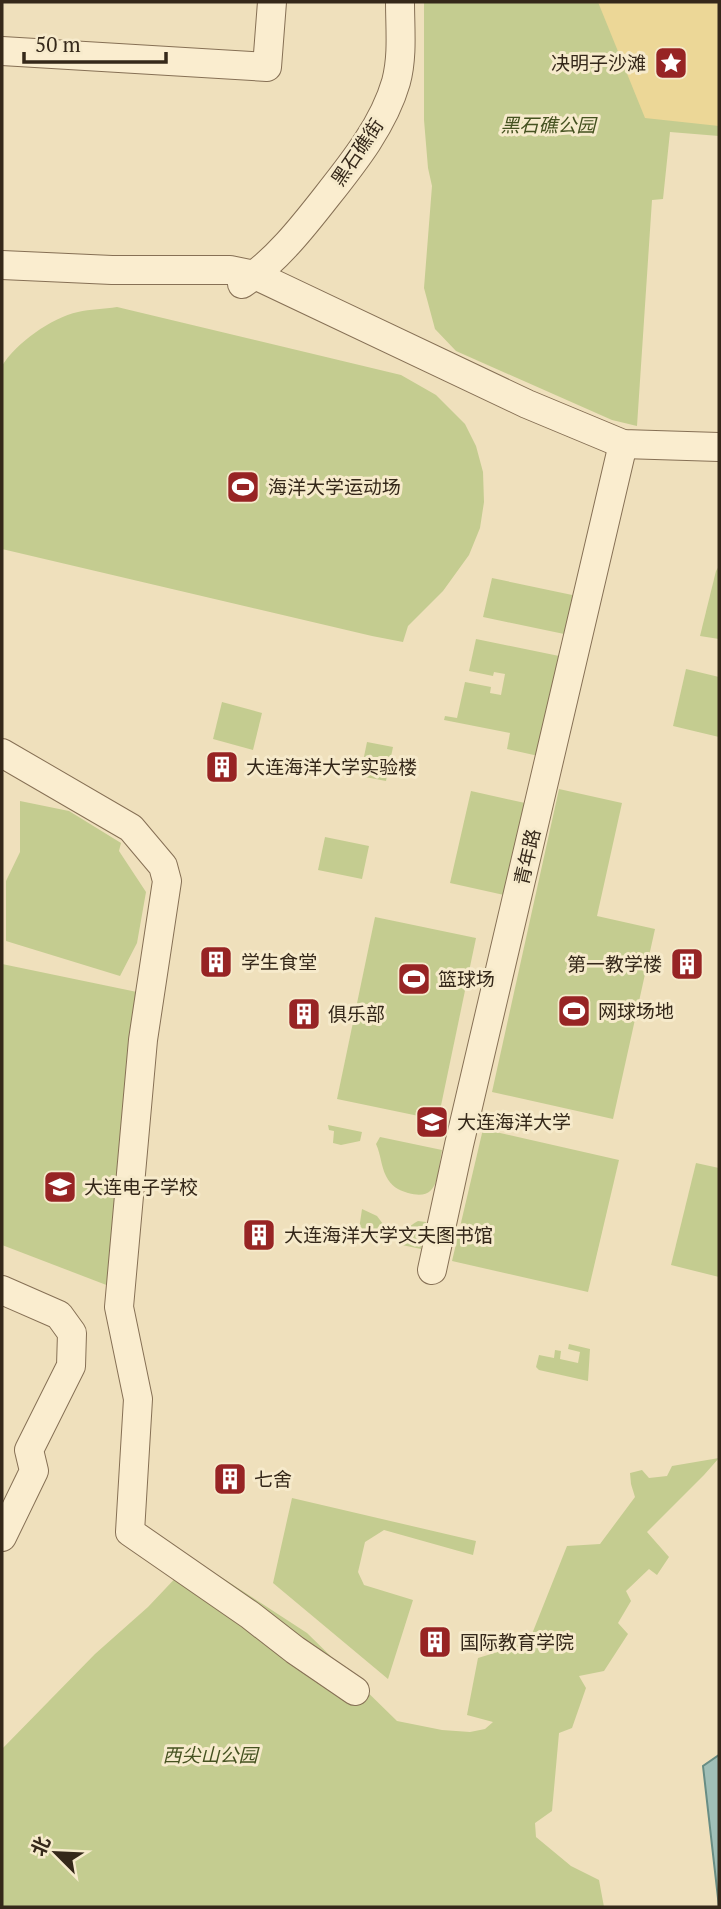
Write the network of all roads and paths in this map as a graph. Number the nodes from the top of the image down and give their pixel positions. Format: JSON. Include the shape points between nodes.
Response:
{"nodes":[{"id":1,"x":272,"y":2,"type":"edge"},
{"id":2,"x":400,"y":2,"type":"edge"},
{"id":3,"x":2,"y":51,"type":"edge"},
{"id":4,"x":2,"y":265,"type":"edge"},
{"id":5,"x":255,"y":275,"type":"junction"},
{"id":6,"x":2,"y":282,"type":"edge"},
{"id":7,"x":623,"y":444,"type":"junction"},
{"id":8,"x":719,"y":447,"type":"edge"},
{"id":9,"x":2,"y":753,"type":"edge"},
{"id":10,"x":432,"y":1270,"type":"dead end"},
{"id":11,"x":2,"y":1290,"type":"edge"},
{"id":12,"x":2,"y":1537,"type":"edge"},
{"id":13,"x":355,"y":1691,"type":"dead end"}],
"edges":[{"from":1,"to":3,"type":"street","via":[[267,67]]},
{"from":2,"to":5,"type":"street","name":"黑石礁街","via":[[400,53],[389,103],[331,191]]},
{"from":4,"to":5,"type":"street","via":[[230,270]]},
{"from":5,"to":6,"type":"street","name":"黑石礁街","via":[[225,289]]},
{"from":5,"to":7,"type":"street","via":[[527,404]]},
{"from":7,"to":8,"type":"street"},
{"from":7,"to":10,"type":"street","name":"青年路"},
{"from":9,"to":13,"type":"street","via":[[131,828],[163,866],[167,881],[143,1040],[119,1307],[138,1399],[130,1532]]},
{"from":11,"to":12,"type":"street","via":[[59,1315],[72,1333],[71,1366],[29,1450],[34,1471]]}]}
